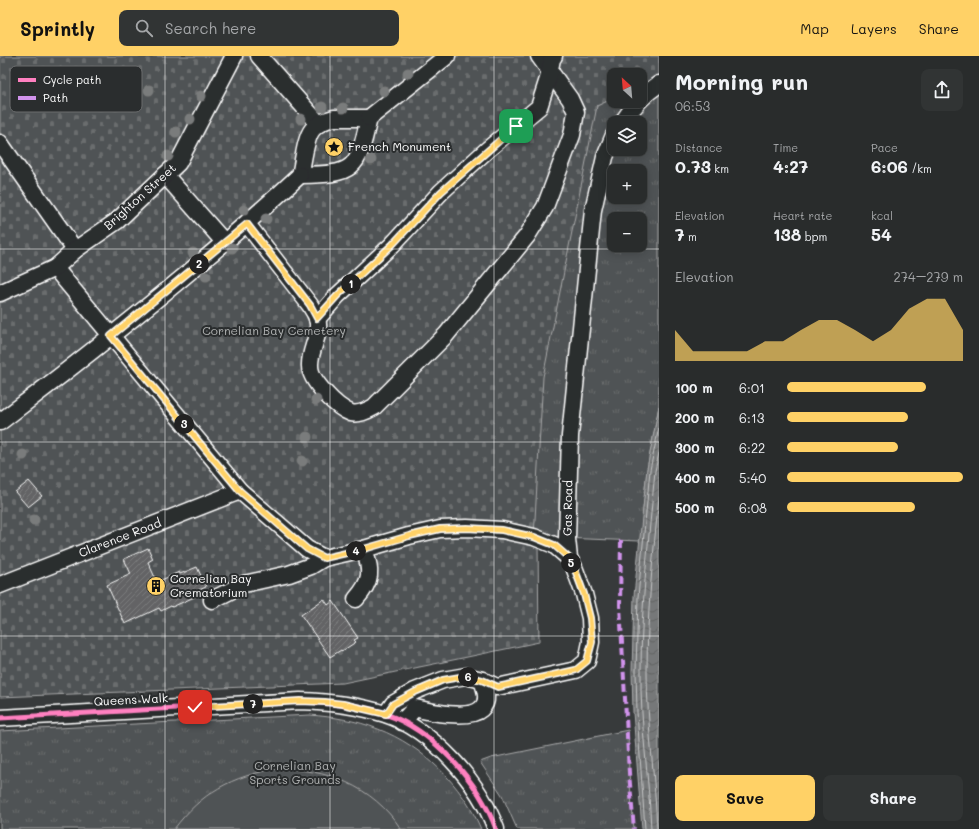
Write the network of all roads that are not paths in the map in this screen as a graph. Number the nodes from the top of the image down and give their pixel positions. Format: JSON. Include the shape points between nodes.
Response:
{"nodes":[{"id":1,"x":234,"y":56,"type":"edge"},
{"id":2,"x":259,"y":56,"type":"edge"},
{"id":3,"x":447,"y":56,"type":"edge"},
{"id":4,"x":539,"y":56,"type":"edge"},
{"id":5,"x":552,"y":64,"type":"edge"},
{"id":6,"x":659,"y":84,"type":"edge"},
{"id":7,"x":626,"y":116,"type":"edge"},
{"id":8,"x":369,"y":118,"type":"junction"},
{"id":9,"x":319,"y":124,"type":"junction"},
{"id":10,"x":0,"y":143,"type":"edge"},
{"id":11,"x":607,"y":150,"type":"edge"},
{"id":12,"x":166,"y":175,"type":"junction"},
{"id":13,"x":300,"y":176,"type":"junction"},
{"id":14,"x":247,"y":224,"type":"junction"},
{"id":15,"x":225,"y":243,"type":"junction"},
{"id":16,"x":75,"y":250,"type":"junction"},
{"id":17,"x":54,"y":268,"type":"junction"},
{"id":18,"x":0,"y":293,"type":"edge"},
{"id":19,"x":317,"y":318,"type":"junction"},
{"id":20,"x":111,"y":336,"type":"junction"},
{"id":21,"x":0,"y":422,"type":"edge"},
{"id":22,"x":240,"y":491,"type":"junction"},
{"id":23,"x":364,"y":549,"type":"junction"},
{"id":24,"x":324,"y":558,"type":"junction"},
{"id":25,"x":569,"y":558,"type":"junction"},
{"id":26,"x":0,"y":585,"type":"edge"},
{"id":27,"x":356,"y":599,"type":"dead end"},
{"id":28,"x":212,"y":600,"type":"dead end"},
{"id":29,"x":482,"y":680,"type":"junction"},
{"id":30,"x":386,"y":714,"type":"junction"},
{"id":31,"x":0,"y":718,"type":"edge"},
{"id":32,"x":402,"y":722,"type":"junction"},
{"id":33,"x":496,"y":829,"type":"edge"}],
"edges":[{"from":1,"to":12,"type":"street","name":"Brighton Street","via":[[181,159]]},
{"from":2,"to":9,"type":"street"},
{"from":3,"to":8,"type":"street"},
{"from":4,"to":5,"type":"street"},
{"from":5,"to":19,"type":"street","via":[[539,107],[441,192],[392,245]]},
{"from":5,"to":19,"type":"street","via":[[576,112],[572,135],[545,207],[527,236],[446,335],[374,407],[364,413],[352,413],[341,408],[327,395],[313,376],[310,367]]},
{"from":6,"to":7,"type":"street"},
{"from":8,"to":9,"type":"street","via":[[334,118]]},
{"from":8,"to":13,"type":"street","via":[[360,154],[354,164],[339,173]]},
{"from":9,"to":13,"type":"street","via":[[312,130],[308,139]]},
{"from":10,"to":16,"type":"street"},
{"from":11,"to":25,"type":"street","name":"Gas Road","via":[[593,210],[570,436],[567,539]]},
{"from":12,"to":15,"type":"street"},
{"from":12,"to":16,"type":"street","name":"Brighton Street","via":[[117,221]]},
{"from":13,"to":14,"type":"street"},
{"from":14,"to":15,"type":"street"},
{"from":14,"to":19,"type":"street","via":[[310,305]]},
{"from":15,"to":20,"type":"street"},
{"from":16,"to":17,"type":"street","name":"Brighton Street"},
{"from":17,"to":18,"type":"street","name":"Brighton Street"},
{"from":17,"to":20,"type":"street"},
{"from":20,"to":21,"type":"street"},
{"from":20,"to":22,"type":"street"},
{"from":22,"to":24,"type":"street","via":[[307,549]]},
{"from":22,"to":26,"type":"street","name":"Clarence Road"},
{"from":23,"to":24,"type":"street"},
{"from":23,"to":25,"type":"street","via":[[440,529],[467,528],[502,530],[534,537],[554,545]]},
{"from":23,"to":27,"type":"street","via":[[369,563],[370,578],[365,590]]},
{"from":24,"to":28,"type":"street","via":[[289,574],[244,584]]},
{"from":25,"to":29,"type":"street","name":"Gas Road","via":[[584,594],[590,618],[592,642],[587,661],[576,670],[498,687]]},
{"from":29,"to":30,"type":"street","name":"Gas Road","via":[[466,676],[443,680],[393,704]]},
{"from":29,"to":32,"type":"street","via":[[486,702],[481,709],[471,714],[455,714],[414,708]]},
{"from":30,"to":31,"type":"street","name":"Queens Walk","via":[[343,704],[300,701]]},
{"from":30,"to":32,"type":"street","name":"Queens Walk"},
{"from":32,"to":33,"type":"street","name":"Queens Walk","via":[[441,749],[459,767],[483,800]]}]}
